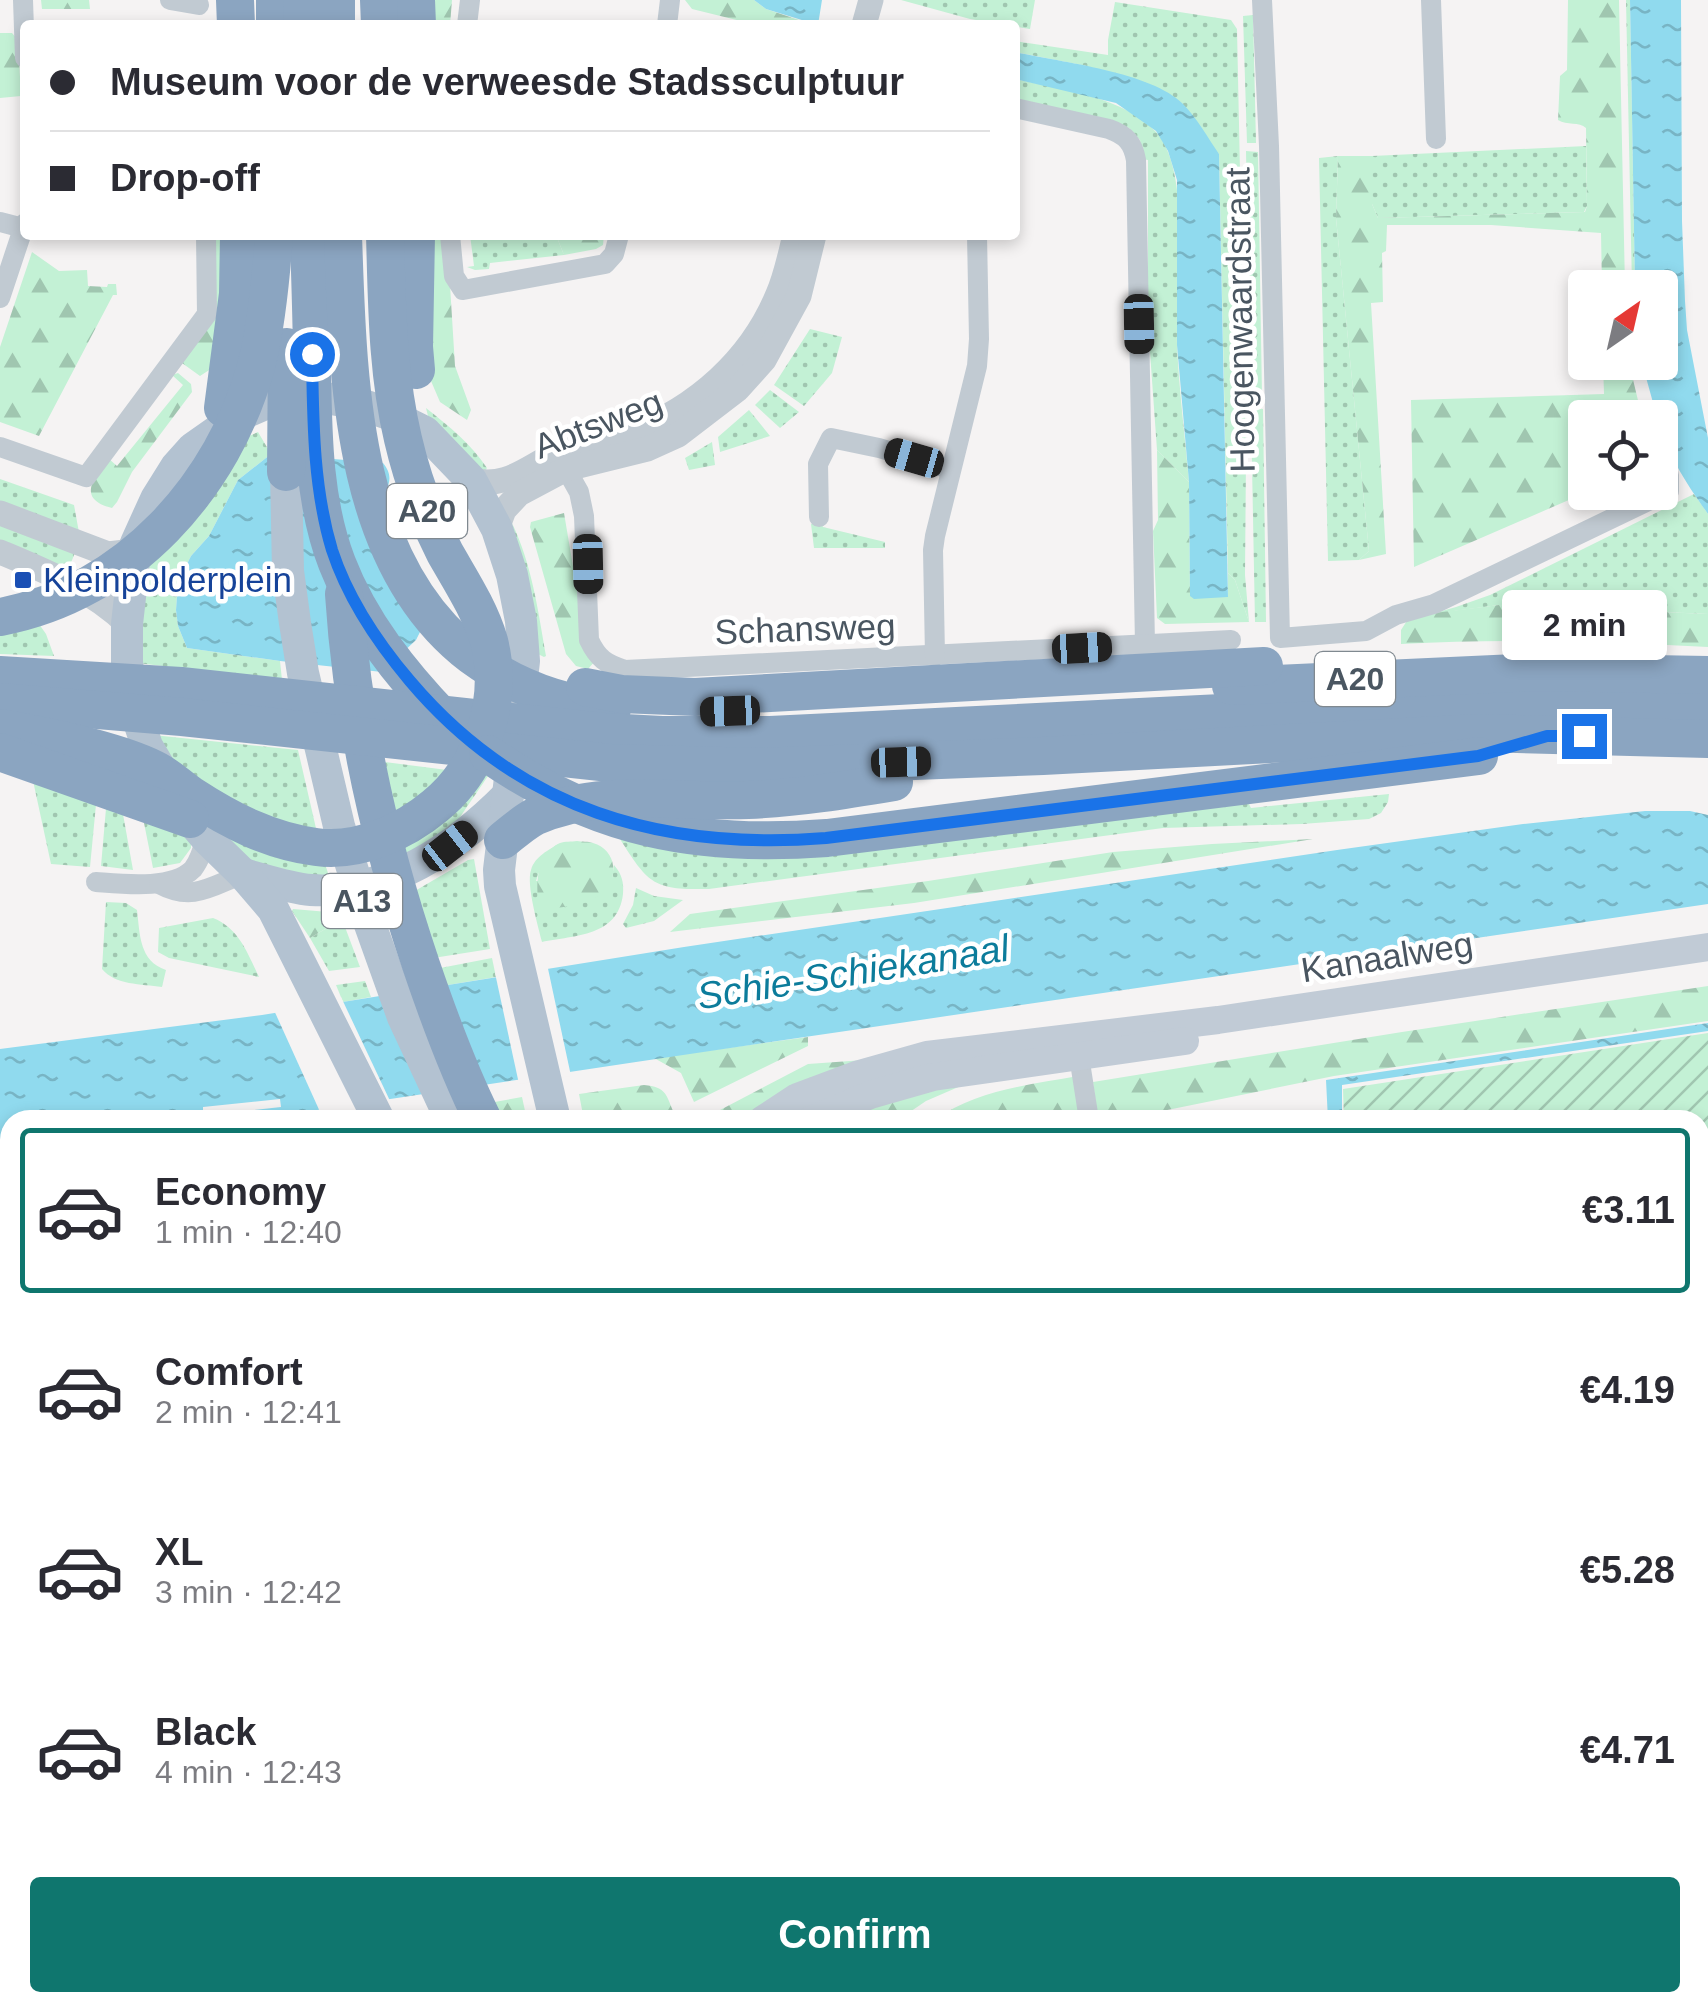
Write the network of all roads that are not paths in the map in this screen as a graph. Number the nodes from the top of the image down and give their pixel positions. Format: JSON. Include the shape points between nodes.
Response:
{"nodes":[{"id":1,"x":170,"y":0,"type":"edge"},
{"id":2,"x":1262,"y":0,"type":"edge"},
{"id":3,"x":1431,"y":0,"type":"edge"},
{"id":4,"x":209,"y":8,"type":"edge"},
{"id":5,"x":23,"y":11,"type":"edge"},
{"id":6,"x":0,"y":22,"type":"edge"},
{"id":7,"x":1020,"y":109,"type":"edge"},
{"id":8,"x":1436,"y":139,"type":"dead end"},
{"id":9,"x":20,"y":238,"type":"edge"},
{"id":10,"x":206,"y":240,"type":"edge"},
{"id":11,"x":239,"y":240,"type":"edge"},
{"id":12,"x":274,"y":240,"type":"edge"},
{"id":13,"x":284,"y":240,"type":"edge"},
{"id":14,"x":310,"y":240,"type":"edge"},
{"id":15,"x":343,"y":240,"type":"edge"},
{"id":16,"x":385,"y":240,"type":"edge"},
{"id":17,"x":416,"y":240,"type":"edge"},
{"id":18,"x":450,"y":240,"type":"edge"},
{"id":19,"x":794,"y":240,"type":"edge"},
{"id":20,"x":813,"y":240,"type":"edge"},
{"id":21,"x":977,"y":240,"type":"edge"},
{"id":22,"x":617,"y":244,"type":"edge"},
{"id":23,"x":0,"y":298,"type":"edge"},
{"id":24,"x":346,"y":333,"type":"junction"},
{"id":25,"x":217,"y":430,"type":"junction"},
{"id":26,"x":424,"y":432,"type":"junction"},
{"id":27,"x":0,"y":447,"type":"edge"},
{"id":28,"x":562,"y":461,"type":"junction"},
{"id":29,"x":950,"y":469,"type":"junction"},
{"id":30,"x":286,"y":472,"type":"joint"},
{"id":31,"x":471,"y":480,"type":"junction"},
{"id":32,"x":1628,"y":510,"type":"edge"},
{"id":33,"x":0,"y":513,"type":"edge"},
{"id":34,"x":819,"y":517,"type":"dead end"},
{"id":35,"x":497,"y":529,"type":"junction"},
{"id":36,"x":136,"y":544,"type":"junction"},
{"id":37,"x":0,"y":552,"type":"edge"},
{"id":38,"x":0,"y":617,"type":"edge"},
{"id":39,"x":127,"y":624,"type":"junction"},
{"id":40,"x":1231,"y":640,"type":"dead end"},
{"id":41,"x":1145,"y":644,"type":"junction"},
{"id":42,"x":936,"y":656,"type":"junction"},
{"id":43,"x":524,"y":661,"type":"junction"},
{"id":44,"x":1535,"y":672,"type":"junction"},
{"id":45,"x":0,"y":675,"type":"edge"},
{"id":46,"x":1708,"y":675,"type":"edge"},
{"id":47,"x":0,"y":702,"type":"edge"},
{"id":48,"x":1708,"y":703,"type":"edge"},
{"id":49,"x":0,"y":728,"type":"edge"},
{"id":50,"x":1547,"y":736,"type":"junction"},
{"id":51,"x":1708,"y":739,"type":"edge"},
{"id":52,"x":0,"y":752,"type":"edge"},
{"id":53,"x":1043,"y":756,"type":"junction"},
{"id":54,"x":510,"y":785,"type":"junction"},
{"id":55,"x":193,"y":821,"type":"junction"},
{"id":56,"x":503,"y":840,"type":"junction"},
{"id":57,"x":244,"y":874,"type":"junction"},
{"id":58,"x":96,"y":882,"type":"dead end"},
{"id":59,"x":158,"y":884,"type":"junction"},
{"id":60,"x":1708,"y":947,"type":"edge"},
{"id":61,"x":1708,"y":961,"type":"edge"},
{"id":62,"x":1078,"y":1047,"type":"junction"},
{"id":63,"x":374,"y":1110,"type":"edge"},
{"id":64,"x":445,"y":1110,"type":"edge"},
{"id":65,"x":477,"y":1110,"type":"edge"},
{"id":66,"x":552,"y":1110,"type":"edge"},
{"id":67,"x":778,"y":1110,"type":"edge"},
{"id":68,"x":835,"y":1110,"type":"edge"},
{"id":69,"x":1087,"y":1110,"type":"edge"}],
"edges":[{"from":1,"to":4,"type":"street"},
{"from":2,"to":32,"type":"street","name":"Hoogenwaardstraat","via":[[1280,638],[1366,631]]},
{"from":3,"to":8,"type":"street"},
{"from":5,"to":6,"type":"street"},
{"from":7,"to":41,"type":"street","via":[[1118,132],[1133,146]]},
{"from":9,"to":23,"type":"street"},
{"from":10,"to":27,"type":"street","via":[[207,314],[86,476]]},
{"from":11,"to":25,"type":"highway","via":[[228,384]]},
{"from":12,"to":38,"type":"highway","via":[[256,364],[230,434],[186,504],[156,537],[91,584]]},
{"from":13,"to":30,"type":"highway","number":"A13"},
{"from":14,"to":50,"type":"highway","via":[[317,472],[343,578],[379,643],[444,719],[524,778],[576,806],[691,836],[791,841],[1478,756]]},
{"from":15,"to":24,"type":"highway","number":"A13"},
{"from":16,"to":49,"type":"highway","number":"A20","via":[[390,362],[410,468],[485,628],[492,660],[491,710],[466,772],[447,796],[396,833],[322,848],[245,827],[156,770]]},
{"from":17,"to":26,"type":"highway","via":[[414,347]]},
{"from":18,"to":22,"type":"street","via":[[454,276],[463,290],[605,264]]},
{"from":19,"to":28,"type":"street","name":"Abtsweg","via":[[776,300],[748,349],[720,380],[691,403]]},
{"from":20,"to":28,"type":"street","name":"Abtsweg","via":[[800,296],[764,360],[738,388],[648,449]]},
{"from":21,"to":29,"type":"street","via":[[977,366]]},
{"from":24,"to":44,"type":"highway","number":"A20","via":[[368,482],[398,566],[442,630],[476,658],[520,686],[570,703],[656,712],[825,707]]},
{"from":24,"to":65,"type":"highway","number":"A13","via":[[337,486],[349,663],[364,753],[403,911]]},
{"from":25,"to":26,"type":"main road","via":[[274,400],[320,397],[360,404]]},
{"from":25,"to":36,"type":"main road","via":[[176,467]]},
{"from":26,"to":31,"type":"main road"},
{"from":28,"to":31,"type":"street","name":"Abtsweg","via":[[501,482]]},
{"from":28,"to":35,"type":"street","name":"Abtsweg","via":[[519,494]]},
{"from":28,"to":42,"type":"street","name":"Schansweg","via":[[584,516],[588,640],[607,665],[625,670]]},
{"from":29,"to":34,"type":"street","via":[[831,438],[818,464]]},
{"from":29,"to":42,"type":"street","via":[[933,550]]},
{"from":30,"to":64,"type":"main road","number":"A13","via":[[295,622],[338,826],[402,1017]]},
{"from":31,"to":35,"type":"main road"},
{"from":33,"to":36,"type":"street","via":[[108,554]]},
{"from":35,"to":43,"type":"main road","via":[[512,575]]},
{"from":36,"to":39,"type":"main road"},
{"from":37,"to":39,"type":"street","via":[[100,602]]},
{"from":39,"to":55,"type":"main road","via":[[134,708],[147,746]]},
{"from":40,"to":41,"type":"street","name":"Schansweg"},
{"from":41,"to":42,"type":"street","name":"Schansweg"},
{"from":43,"to":44,"type":"highway","number":"A20","via":[[586,687],[676,698],[1426,658]]},
{"from":43,"to":54,"type":"main road"},
{"from":44,"to":46,"type":"highway","number":"A20"},
{"from":45,"to":48,"type":"highway","number":"A20","via":[[181,686],[662,734],[770,735],[1529,698]]},
{"from":47,"to":53,"type":"highway","number":"A20","via":[[610,763],[759,767]]},
{"from":50,"to":51,"type":"highway","number":"A20"},
{"from":50,"to":53,"type":"highway","number":"A20","via":[[1479,733]]},
{"from":52,"to":55,"type":"highway"},
{"from":53,"to":56,"type":"highway","number":"A20","via":[[792,798],[616,798],[560,807]]},
{"from":54,"to":56,"type":"main road"},
{"from":54,"to":57,"type":"main road","via":[[479,823],[434,856],[369,883],[307,890]]},
{"from":55,"to":57,"type":"main road"},
{"from":55,"to":59,"type":"street","via":[[199,859],[190,872]]},
{"from":56,"to":66,"type":"main road","via":[[504,910]]},
{"from":57,"to":59,"type":"street","via":[[189,894]]},
{"from":57,"to":63,"type":"main road","via":[[290,941]]},
{"from":58,"to":59,"type":"street"},
{"from":60,"to":62,"type":"main road","name":"Kanaalweg"},
{"from":61,"to":62,"type":"main road","name":"Kanaalweg"},
{"from":62,"to":67,"type":"main road","name":"Kanaalweg","via":[[927,1055],[856,1075]]},
{"from":62,"to":68,"type":"main road","name":"Kanaalweg","via":[[933,1077]]},
{"from":62,"to":69,"type":"street"}]}
